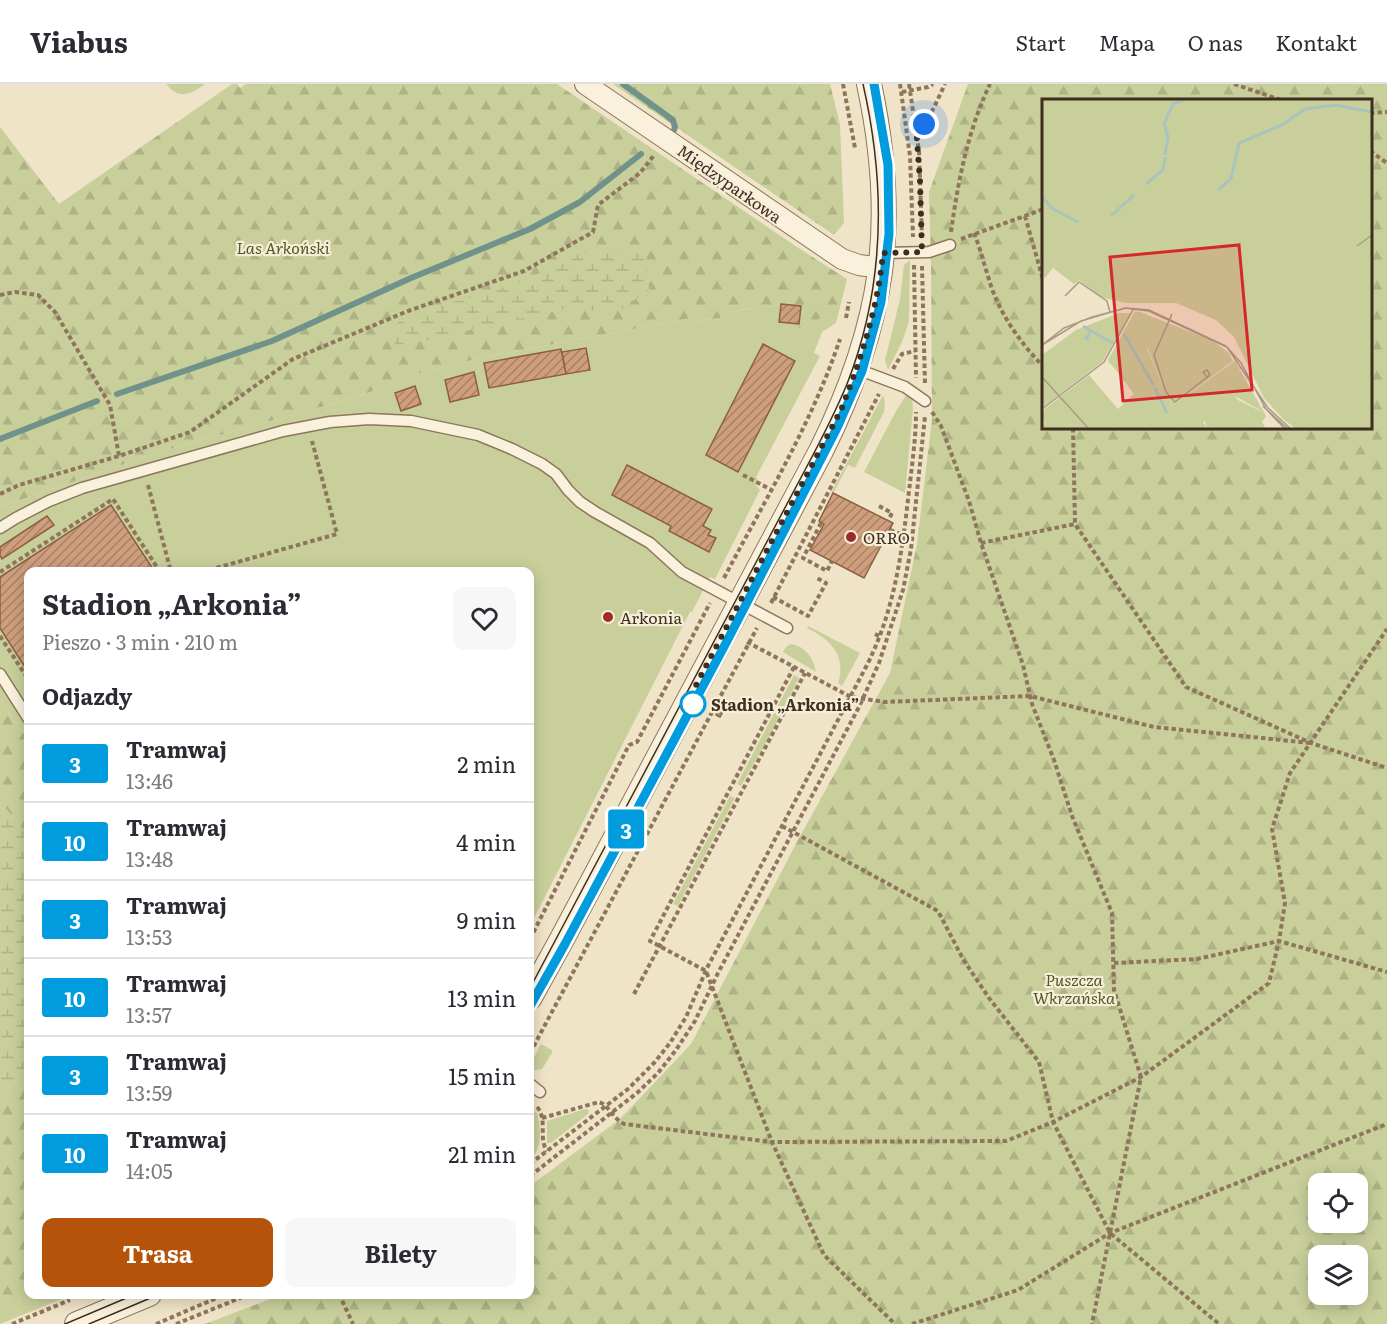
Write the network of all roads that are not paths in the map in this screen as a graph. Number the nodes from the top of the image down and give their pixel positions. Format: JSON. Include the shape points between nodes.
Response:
{"nodes":[{"id":1,"x":585,"y":84,"type":"edge"},
{"id":2,"x":869,"y":84,"type":"edge"},
{"id":3,"x":950,"y":245,"type":"road end"},
{"id":4,"x":882,"y":260,"type":"junction"},
{"id":5,"x":857,"y":369,"type":"junction"},
{"id":6,"x":921,"y":397,"type":"road end"},
{"id":7,"x":0,"y":528,"type":"edge"},
{"id":8,"x":740,"y":604,"type":"junction"},
{"id":9,"x":787,"y":628,"type":"dead end"},
{"id":10,"x":0,"y":674,"type":"edge"},
{"id":11,"x":24,"y":712,"type":"edge"},
{"id":12,"x":534,"y":990,"type":"edge"},
{"id":13,"x":534,"y":1087,"type":"edge"},
{"id":14,"x":540,"y":1092,"type":"dead end"},
{"id":15,"x":137,"y":1299,"type":"edge"},
{"id":16,"x":77,"y":1324,"type":"edge"}],
"edges":[{"from":1,"to":4,"type":"street","name":"Międzyparkowa","via":[[842,259],[856,264]]},
{"from":2,"to":4,"type":"street","via":[[884,182]]},
{"from":3,"to":4,"type":"lane"},
{"from":4,"to":5,"type":"street","via":[[872,320]]},
{"from":5,"to":6,"type":"lane"},
{"from":5,"to":8,"type":"street","via":[[832,429]]},
{"from":7,"to":8,"type":"lane","via":[[82,488],[283,431],[330,422],[411,421],[478,435],[542,464],[595,512],[643,538],[682,572]]},
{"from":8,"to":9,"type":"lane"},
{"from":8,"to":12,"type":"street"},
{"from":10,"to":11,"type":"lane"},
{"from":13,"to":14,"type":"lane"},
{"from":15,"to":16,"type":"street"}]}
